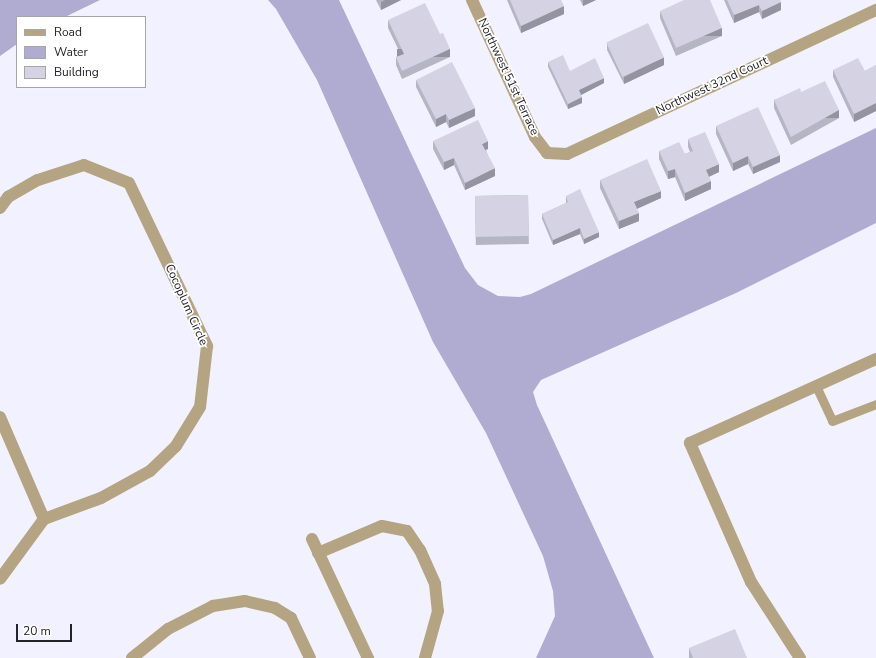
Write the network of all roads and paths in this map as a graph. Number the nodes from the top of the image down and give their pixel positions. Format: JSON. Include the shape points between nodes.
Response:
{"nodes":[{"id":1,"x":472,"y":0,"type":"edge"},
{"id":2,"x":876,"y":10,"type":"edge"},
{"id":3,"x":546,"y":153,"type":"joint"},
{"id":4,"x":0,"y":208,"type":"edge"},
{"id":5,"x":876,"y":359,"type":"edge"},
{"id":6,"x":816,"y":386,"type":"junction"},
{"id":7,"x":876,"y":404,"type":"edge"},
{"id":8,"x":0,"y":417,"type":"edge"},
{"id":9,"x":44,"y":519,"type":"junction"},
{"id":10,"x":312,"y":539,"type":"dead end"},
{"id":11,"x":318,"y":552,"type":"junction"},
{"id":12,"x":0,"y":579,"type":"edge"},
{"id":13,"x":132,"y":658,"type":"edge"},
{"id":14,"x":310,"y":658,"type":"edge"},
{"id":15,"x":368,"y":658,"type":"edge"},
{"id":16,"x":425,"y":658,"type":"edge"},
{"id":17,"x":800,"y":658,"type":"edge"}],
"edges":[{"from":1,"to":3,"type":"street","name":"Northwest 51st Terrace","via":[[534,137]]},
{"from":2,"to":3,"type":"street","name":"Northwest 32nd Court","via":[[567,154]]},
{"from":4,"to":9,"type":"street","name":"Cocoplum Circle","via":[[8,197],[38,180],[84,165],[129,183],[207,346],[200,407],[176,446],[150,471],[101,498]]},
{"from":5,"to":6,"type":"street"},
{"from":6,"to":7,"type":"lane","via":[[832,421]]},
{"from":6,"to":17,"type":"street","via":[[690,443],[751,582]]},
{"from":8,"to":9,"type":"street"},
{"from":9,"to":12,"type":"street"},
{"from":10,"to":11,"type":"street"},
{"from":11,"to":15,"type":"street"},
{"from":11,"to":16,"type":"street","via":[[382,526],[407,530],[420,550],[435,584],[438,611]]},
{"from":13,"to":14,"type":"street","via":[[168,629],[213,606],[245,600],[275,608],[291,618]]}]}
